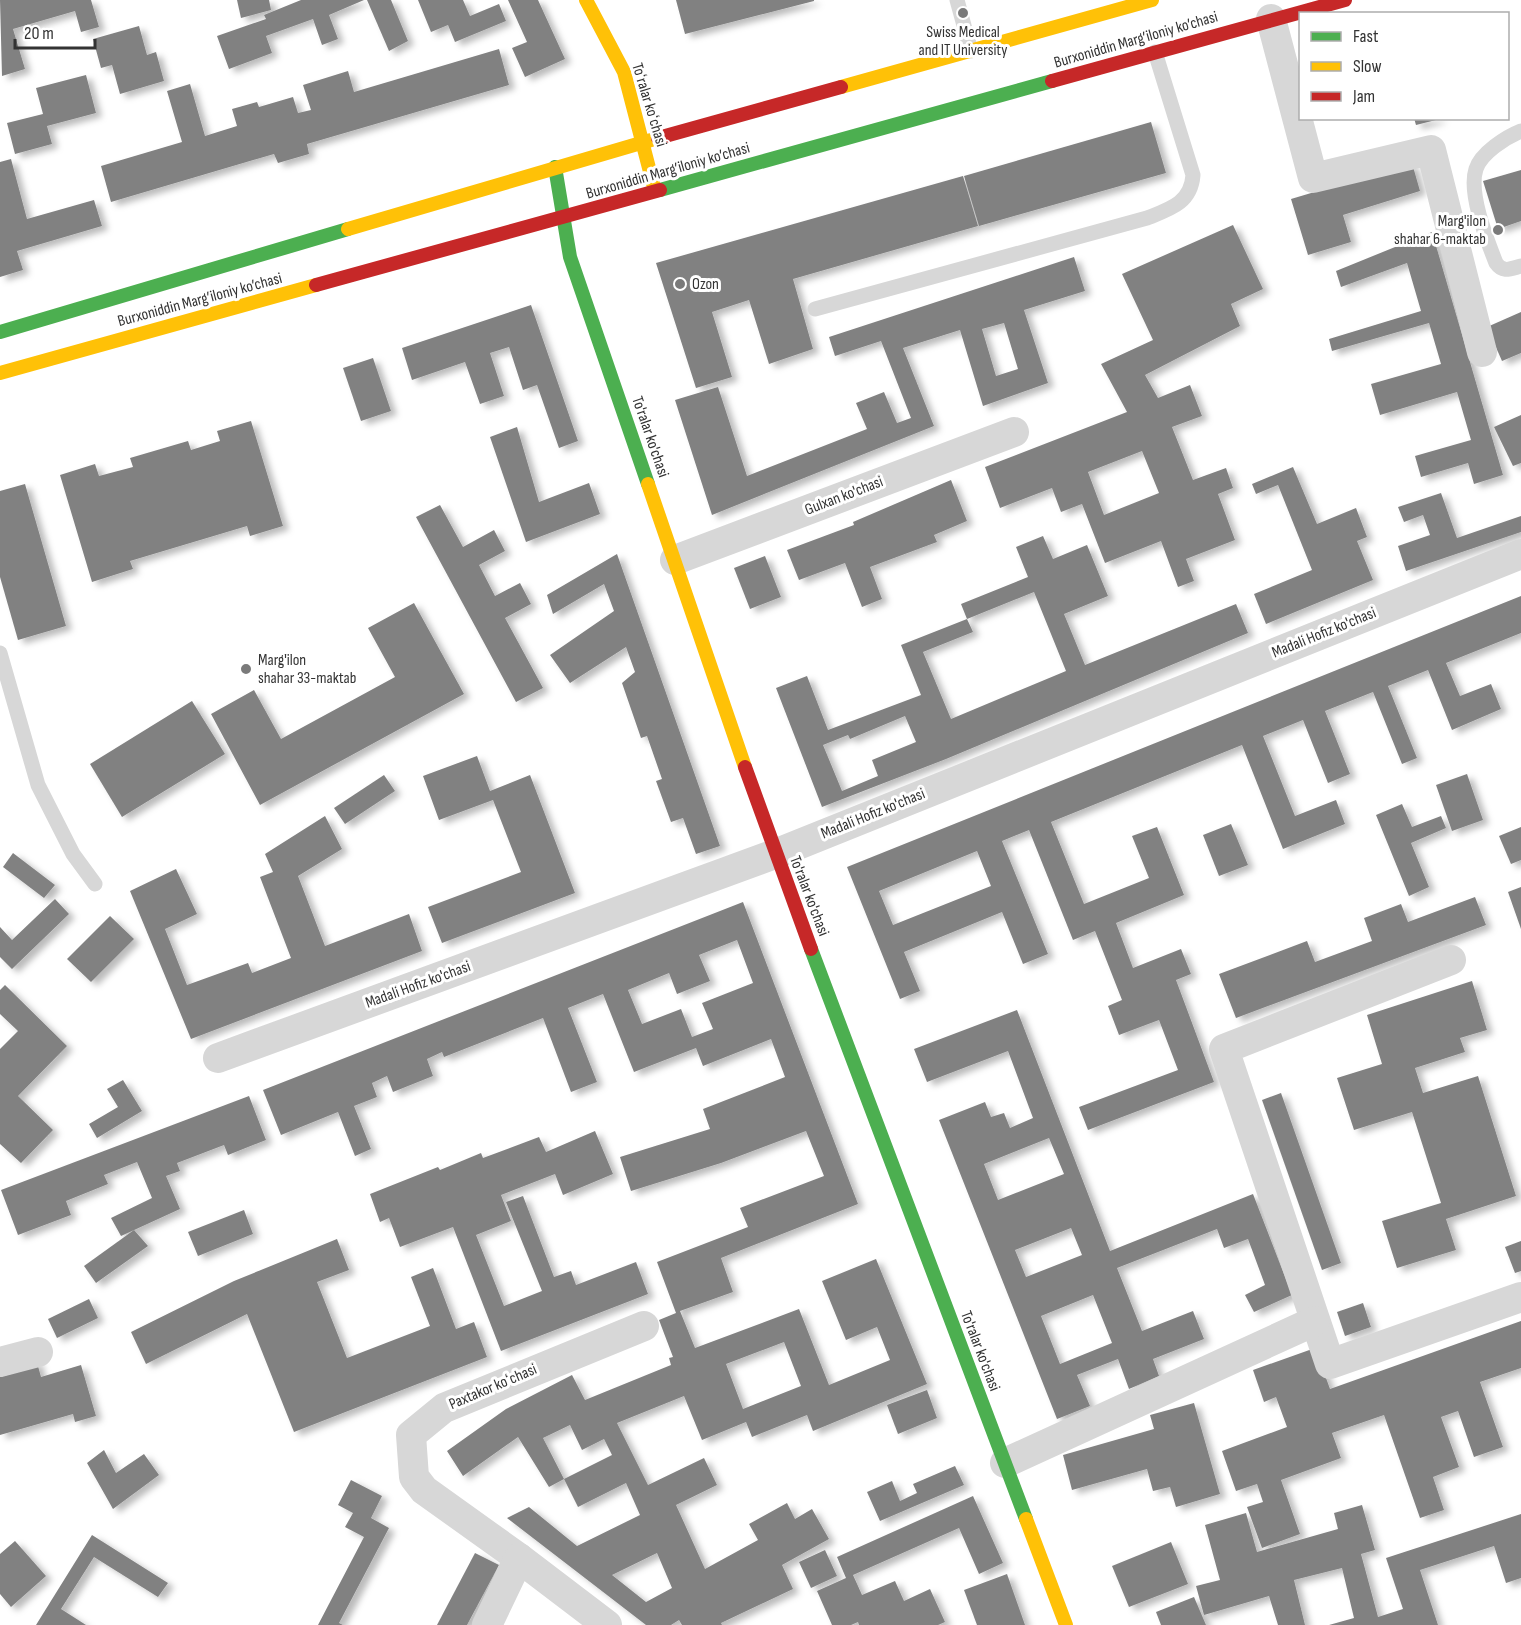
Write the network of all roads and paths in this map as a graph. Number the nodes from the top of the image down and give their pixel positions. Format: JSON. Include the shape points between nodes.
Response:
{"nodes":[{"id":1,"x":586,"y":0,"type":"edge"},
{"id":2,"x":957,"y":0,"type":"edge"},
{"id":3,"x":1152,"y":0,"type":"edge"},
{"id":4,"x":1345,"y":0,"type":"edge"},
{"id":5,"x":1271,"y":19,"type":"junction"},
{"id":6,"x":971,"y":51,"type":"junction"},
{"id":7,"x":1155,"y":52,"type":"junction"},
{"id":8,"x":1521,"y":131,"type":"edge"},
{"id":9,"x":644,"y":144,"type":"junction"},
{"id":10,"x":555,"y":167,"type":"junction"},
{"id":11,"x":655,"y":191,"type":"junction"},
{"id":12,"x":564,"y":218,"type":"junction"},
{"id":13,"x":1521,"y":266,"type":"edge"},
{"id":14,"x":815,"y":309,"type":"dead end"},
{"id":15,"x":0,"y":332,"type":"edge"},
{"id":16,"x":1482,"y":352,"type":"dead end"},
{"id":17,"x":0,"y":372,"type":"edge"},
{"id":18,"x":1014,"y":432,"type":"dead end"},
{"id":19,"x":1521,"y":554,"type":"edge"},
{"id":20,"x":675,"y":560,"type":"junction"},
{"id":21,"x":0,"y":653,"type":"edge"},
{"id":22,"x":775,"y":854,"type":"junction"},
{"id":23,"x":95,"y":884,"type":"dead end"},
{"id":24,"x":1451,"y":960,"type":"dead end"},
{"id":25,"x":218,"y":1058,"type":"dead end"},
{"id":26,"x":1521,"y":1297,"type":"edge"},
{"id":27,"x":1315,"y":1321,"type":"junction"},
{"id":28,"x":644,"y":1326,"type":"dead end"},
{"id":29,"x":38,"y":1352,"type":"dead end"},
{"id":30,"x":0,"y":1362,"type":"edge"},
{"id":31,"x":1005,"y":1463,"type":"junction"},
{"id":32,"x":519,"y":1558,"type":"junction"},
{"id":33,"x":487,"y":1625,"type":"edge"},
{"id":34,"x":607,"y":1625,"type":"edge"},
{"id":35,"x":1066,"y":1625,"type":"edge"}],
"edges":[{"from":1,"to":9,"type":"main road","name":"Toʻralar koʻchasi","via":[[624,72]]},
{"from":2,"to":6,"type":"lane"},
{"from":3,"to":6,"type":"main road","name":"Burxoniddin Marg’iloniy ko’chasi"},
{"from":4,"to":5,"type":"main road","name":"Burxoniddin Marg’iloniy ko’chasi"},
{"from":5,"to":7,"type":"main road","name":"Burxoniddin Marg’iloniy ko’chasi"},
{"from":5,"to":16,"type":"street","via":[[1313,178],[1431,150]]},
{"from":6,"to":9,"type":"main road","name":"Burxoniddin Marg’iloniy ko’chasi"},
{"from":7,"to":11,"type":"main road","name":"Burxoniddin Marg’iloniy ko’chasi"},
{"from":7,"to":14,"type":"lane","via":[[1193,175],[1187,196],[1175,207]]},
{"from":8,"to":13,"type":"lane","via":[[1501,142],[1476,167],[1473,186],[1496,263],[1507,270]]},
{"from":9,"to":10,"type":"main road","name":"Burxoniddin Marg’iloniy ko’chasi"},
{"from":9,"to":11,"type":"main road","name":"Toʻralar koʻchasi"},
{"from":10,"to":12,"type":"main road","name":"To'ralar ko'chasi"},
{"from":10,"to":15,"type":"main road","name":"Burxoniddin Marg’iloniy ko’chasi"},
{"from":11,"to":12,"type":"main road","name":"Burxoniddin Marg’iloniy ko’chasi"},
{"from":12,"to":17,"type":"main road","name":"Burxoniddin Marg’iloniy ko’chasi"},
{"from":12,"to":20,"type":"main road","name":"To'ralar ko'chasi","via":[[570,257]]},
{"from":18,"to":20,"type":"street","name":"Gulxan ko'chasi"},
{"from":19,"to":22,"type":"street","name":"Madali Hofiz ko'chasi"},
{"from":20,"to":22,"type":"main road","name":"To'ralar ko'chasi"},
{"from":21,"to":23,"type":"lane","via":[[38,785],[73,854]]},
{"from":22,"to":25,"type":"street","name":"Madali Hofiz ko'chasi"},
{"from":22,"to":31,"type":"main road","name":"To'ralar ko'chasi"},
{"from":24,"to":27,"type":"street","via":[[1224,1049]]},
{"from":26,"to":27,"type":"street","via":[[1330,1364]]},
{"from":27,"to":31,"type":"street"},
{"from":28,"to":32,"type":"street","name":"Paxtakor koʻchasi","via":[[444,1408],[411,1435],[414,1477],[424,1490]]},
{"from":29,"to":30,"type":"street"},
{"from":31,"to":35,"type":"main road","name":"To'ralar ko'chasi"},
{"from":32,"to":33,"type":"street"},
{"from":32,"to":34,"type":"street"}]}
